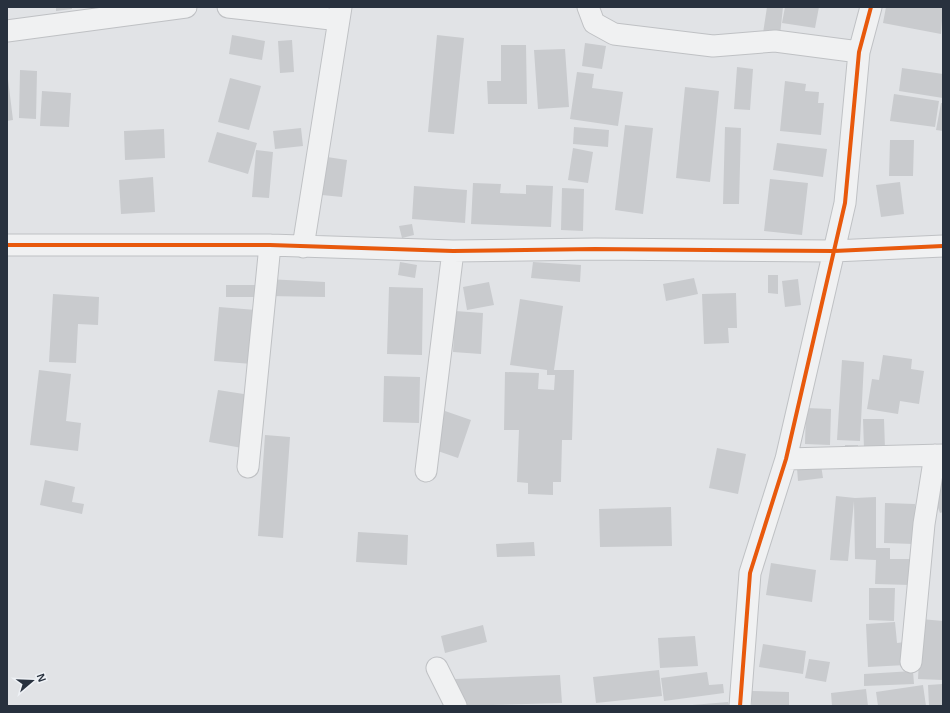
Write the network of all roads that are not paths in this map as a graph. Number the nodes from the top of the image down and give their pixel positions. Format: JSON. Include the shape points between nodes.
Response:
{"nodes":[{"id":1,"x":186,"y":7,"type":"edge"},
{"id":2,"x":228,"y":7,"type":"edge"},
{"id":3,"x":588,"y":7,"type":"edge"},
{"id":4,"x":871,"y":7,"type":"edge"},
{"id":5,"x":340,"y":14,"type":"edge"},
{"id":6,"x":7,"y":31,"type":"edge"},
{"id":7,"x":859,"y":52,"type":"junction"},
{"id":8,"x":7,"y":245,"type":"edge"},
{"id":9,"x":270,"y":245,"type":"junction"},
{"id":10,"x":943,"y":246,"type":"edge"},
{"id":11,"x":303,"y":247,"type":"junction"},
{"id":12,"x":453,"y":251,"type":"junction"},
{"id":13,"x":834,"y":251,"type":"junction"},
{"id":14,"x":939,"y":455,"type":"edge"},
{"id":15,"x":786,"y":459,"type":"junction"},
{"id":16,"x":248,"y":467,"type":"dead end"},
{"id":17,"x":426,"y":471,"type":"dead end"},
{"id":18,"x":910,"y":662,"type":"dead end"},
{"id":19,"x":438,"y":668,"type":"dead end"},
{"id":20,"x":456,"y":706,"type":"edge"},
{"id":21,"x":740,"y":706,"type":"edge"}],
"edges":[{"from":1,"to":6,"type":"street"},
{"from":2,"to":5,"type":"street"},
{"from":3,"to":7,"type":"street","via":[[594,23],[614,34],[713,46],[775,41]]},
{"from":4,"to":7,"type":"street"},
{"from":5,"to":11,"type":"street"},
{"from":7,"to":13,"type":"street","via":[[845,203]]},
{"from":8,"to":9,"type":"street"},
{"from":9,"to":11,"type":"street"},
{"from":9,"to":16,"type":"street"},
{"from":10,"to":13,"type":"street"},
{"from":11,"to":12,"type":"street"},
{"from":12,"to":13,"type":"street"},
{"from":12,"to":17,"type":"street"},
{"from":13,"to":15,"type":"street"},
{"from":14,"to":15,"type":"street"},
{"from":14,"to":18,"type":"street","via":[[924,524]]},
{"from":15,"to":21,"type":"street","via":[[750,573]]},
{"from":19,"to":20,"type":"street"}]}
